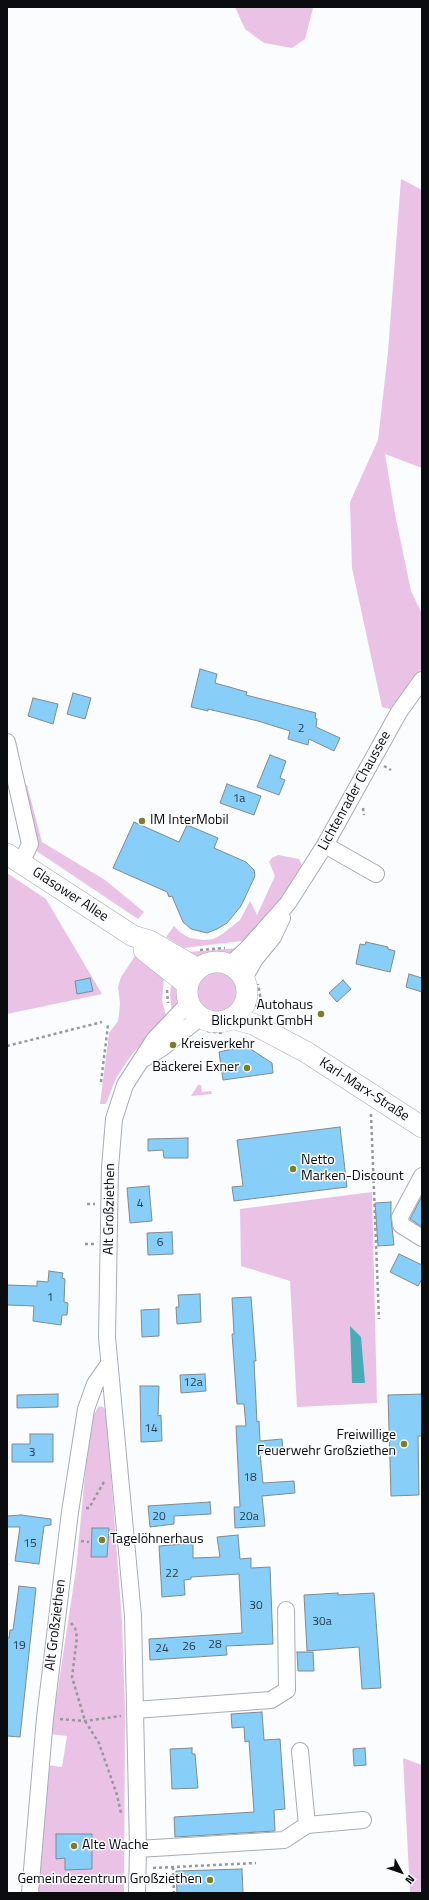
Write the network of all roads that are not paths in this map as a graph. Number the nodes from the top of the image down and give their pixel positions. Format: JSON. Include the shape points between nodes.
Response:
{"nodes":[{"id":1,"x":422,"y":680,"type":"edge"},
{"id":2,"x":7,"y":742,"type":"edge"},
{"id":3,"x":325,"y":846,"type":"junction"},
{"id":4,"x":14,"y":858,"type":"edge"},
{"id":5,"x":376,"y":874,"type":"dead end"},
{"id":6,"x":234,"y":963,"type":"junction"},
{"id":7,"x":196,"y":992,"type":"junction"},
{"id":8,"x":245,"y":1001,"type":"junction"},
{"id":9,"x":229,"y":1025,"type":"junction"},
{"id":10,"x":306,"y":1052,"type":"junction"},
{"id":11,"x":422,"y":1127,"type":"edge"},
{"id":12,"x":422,"y":1176,"type":"edge"},
{"id":13,"x":422,"y":1238,"type":"edge"},
{"id":14,"x":109,"y":1364,"type":"junction"},
{"id":15,"x":286,"y":1610,"type":"dead end"},
{"id":16,"x":135,"y":1712,"type":"junction"},
{"id":17,"x":300,"y":1751,"type":"dead end"},
{"id":18,"x":363,"y":1820,"type":"dead end"},
{"id":19,"x":307,"y":1825,"type":"junction"},
{"id":20,"x":138,"y":1849,"type":"junction"},
{"id":21,"x":30,"y":1893,"type":"edge"},
{"id":22,"x":137,"y":1893,"type":"edge"}],
"edges":[{"from":1,"to":3,"type":"street","name":"Lichtenrader Chaussee","via":[[399,712]]},
{"from":2,"to":4,"type":"street","via":[[30,844]]},
{"from":3,"to":5,"type":"street"},
{"from":3,"to":6,"type":"street","name":"Lichtenrader Chaussee","via":[[288,903],[273,937],[255,959]]},
{"from":4,"to":7,"type":"main road","name":"Glasower Allee","via":[[133,936],[143,949]]},
{"from":6,"to":7,"type":"main road","via":[[214,962]]},
{"from":6,"to":8,"type":"main road","via":[[247,994]]},
{"from":7,"to":9,"type":"main road","via":[[216,1022]]},
{"from":7,"to":14,"type":"street","name":"Alt Großziethen","via":[[154,1040],[125,1085],[114,1119],[110,1168],[107,1337]]},
{"from":8,"to":9,"type":"main road"},
{"from":8,"to":10,"type":"main road","name":"Karl-Marx-Straße","via":[[279,1025]]},
{"from":9,"to":10,"type":"main road","name":"Karl-Marx-Straße","via":[[252,1024]]},
{"from":10,"to":11,"type":"main road","name":"Karl-Marx-Straße"},
{"from":12,"to":13,"type":"street","via":[[400,1217],[401,1225]]},
{"from":14,"to":16,"type":"street","name":"Alt Großziethen","via":[[133,1616]]},
{"from":14,"to":21,"type":"street","name":"Alt Großziethen","via":[[95,1384],[86,1410],[70,1512],[45,1718]]},
{"from":15,"to":16,"type":"street","via":[[287,1690],[271,1700]]},
{"from":16,"to":20,"type":"street","name":"Alt Großziethen"},
{"from":17,"to":19,"type":"street"},
{"from":18,"to":19,"type":"street"},
{"from":19,"to":20,"type":"street","via":[[284,1840]]},
{"from":20,"to":22,"type":"street","name":"Alt Großziethen"}]}
